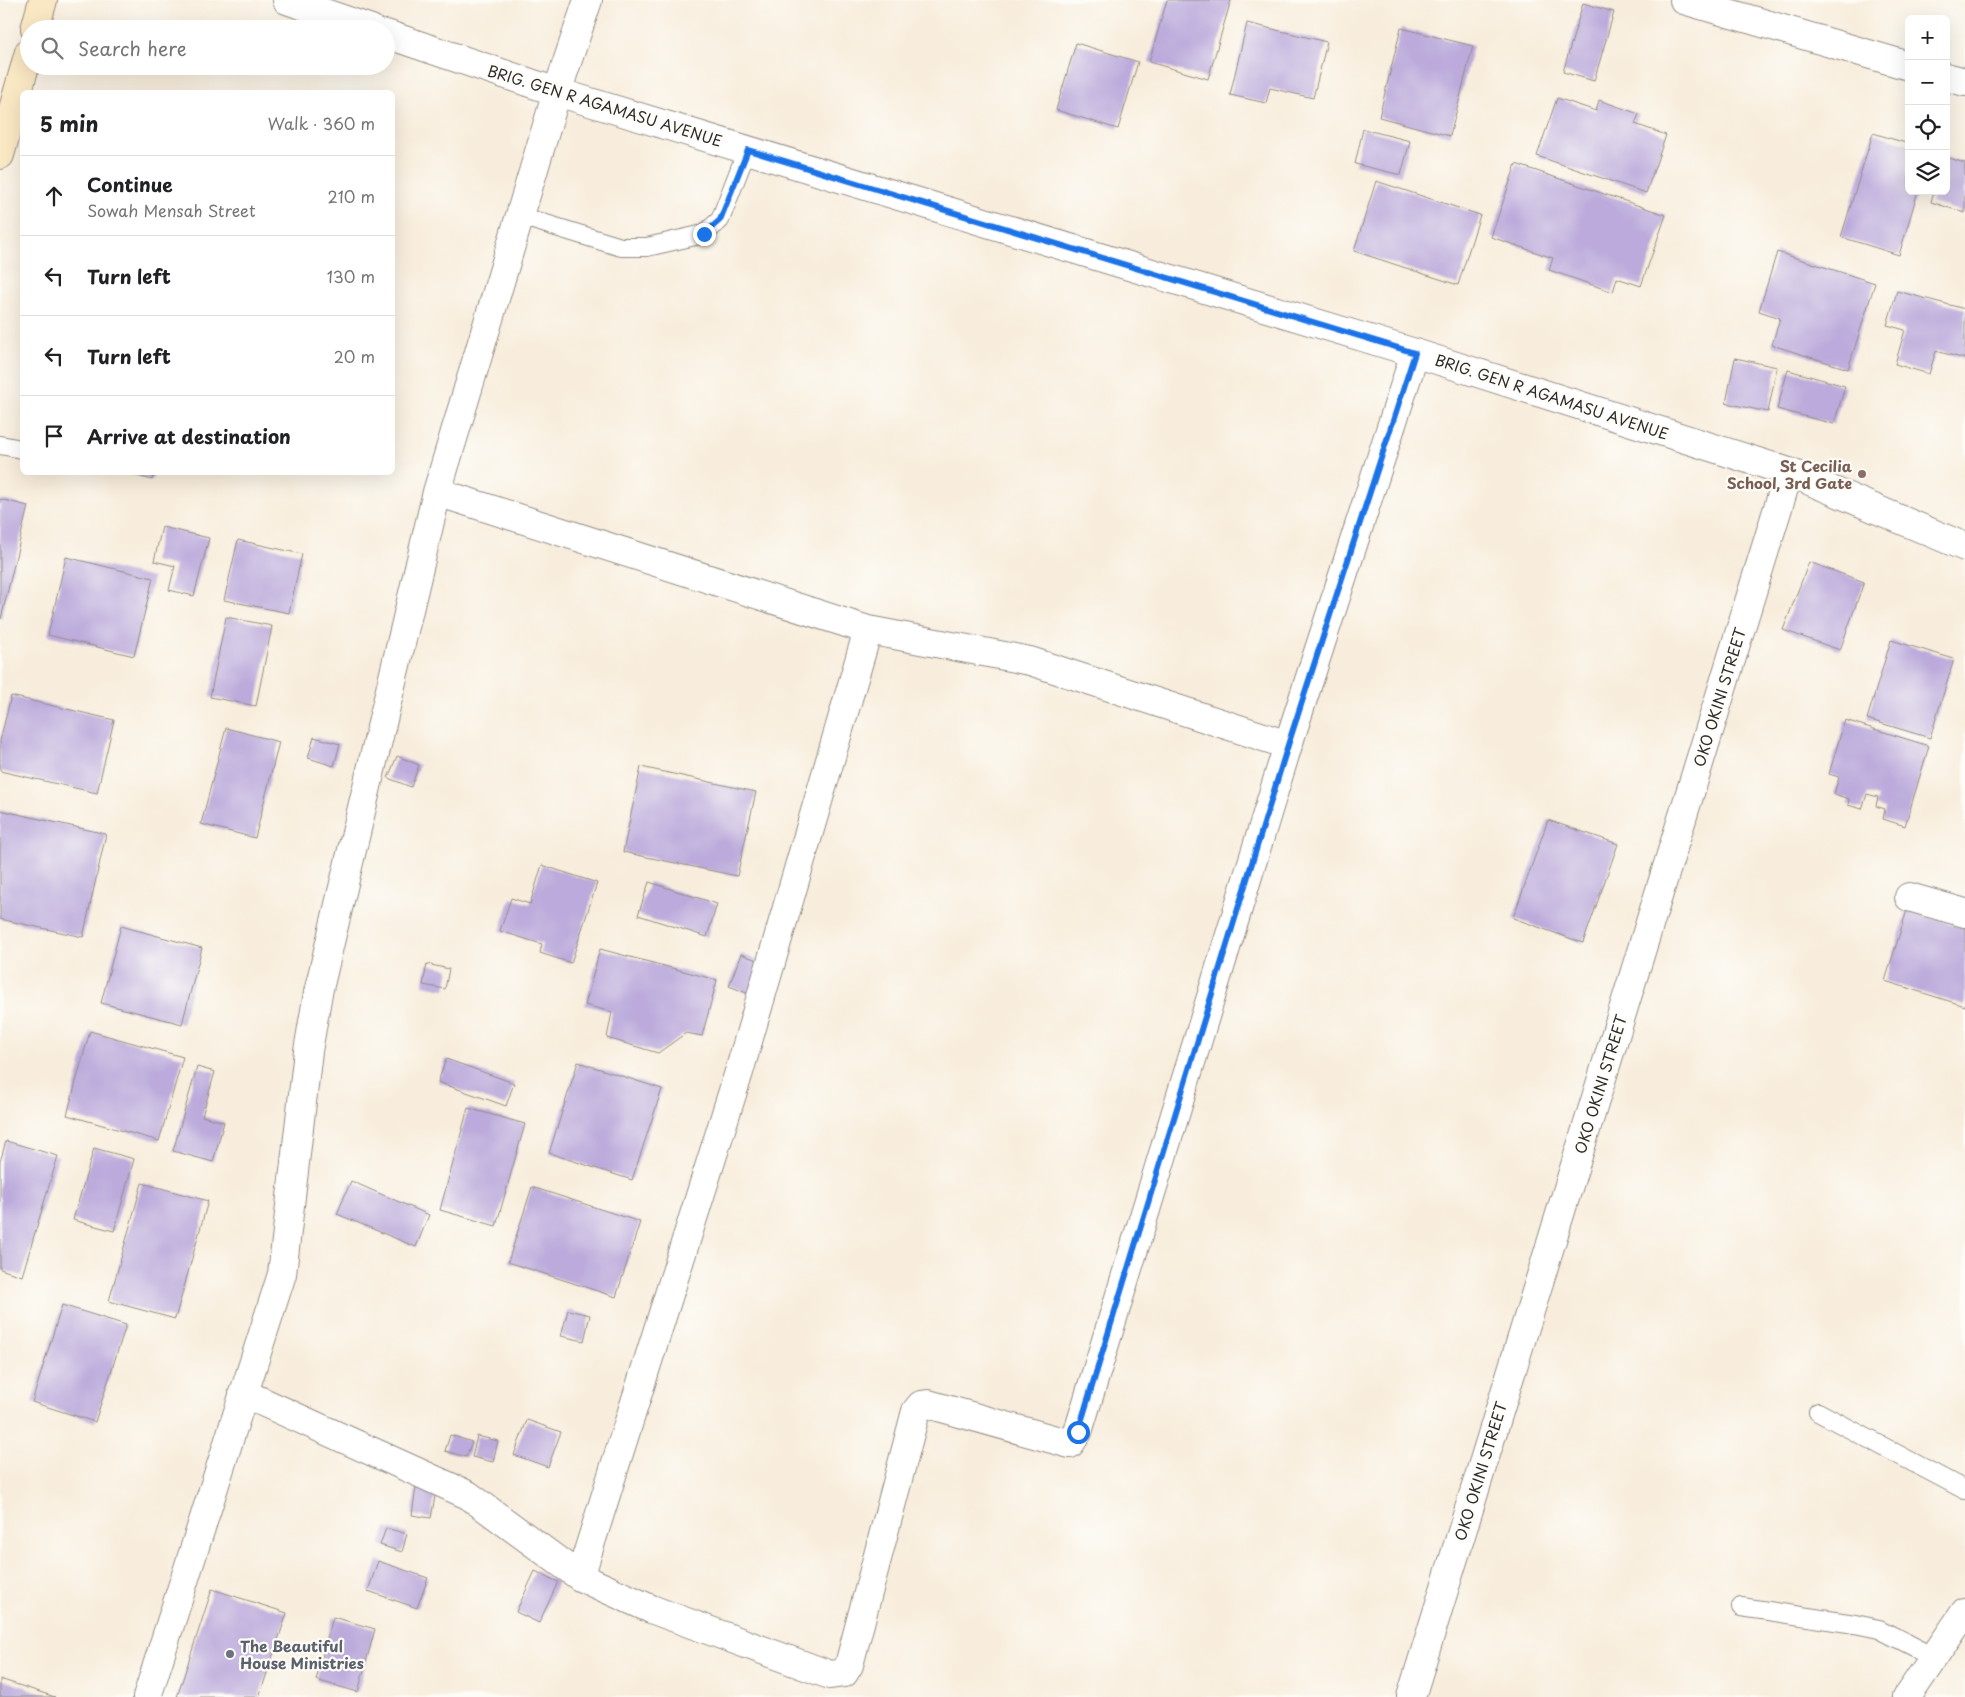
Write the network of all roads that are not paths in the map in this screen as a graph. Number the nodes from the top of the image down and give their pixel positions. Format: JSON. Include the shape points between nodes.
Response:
{"nodes":[{"id":1,"x":43,"y":0,"type":"edge"},
{"id":2,"x":287,"y":0,"type":"edge"},
{"id":3,"x":588,"y":0,"type":"edge"},
{"id":4,"x":1684,"y":0,"type":"edge"},
{"id":5,"x":37,"y":20,"type":"edge"},
{"id":6,"x":345,"y":20,"type":"edge"},
{"id":7,"x":395,"y":37,"type":"edge"},
{"id":8,"x":1905,"y":65,"type":"edge"},
{"id":9,"x":23,"y":75,"type":"edge"},
{"id":10,"x":1950,"y":78,"type":"edge"},
{"id":11,"x":1965,"y":82,"type":"edge"},
{"id":12,"x":557,"y":92,"type":"junction"},
{"id":13,"x":748,"y":150,"type":"junction"},
{"id":14,"x":0,"y":155,"type":"edge"},
{"id":15,"x":520,"y":216,"type":"junction"},
{"id":16,"x":1415,"y":353,"type":"junction"},
{"id":17,"x":0,"y":445,"type":"edge"},
{"id":18,"x":20,"y":449,"type":"edge"},
{"id":19,"x":1789,"y":472,"type":"junction"},
{"id":20,"x":437,"y":492,"type":"junction"},
{"id":21,"x":1965,"y":547,"type":"edge"},
{"id":22,"x":868,"y":630,"type":"junction"},
{"id":23,"x":1288,"y":745,"type":"junction"},
{"id":24,"x":1908,"y":897,"type":"dead end"},
{"id":25,"x":1965,"y":913,"type":"edge"},
{"id":26,"x":243,"y":1393,"type":"junction"},
{"id":27,"x":1818,"y":1412,"type":"dead end"},
{"id":28,"x":1965,"y":1490,"type":"edge"},
{"id":29,"x":580,"y":1577,"type":"junction"},
{"id":30,"x":1741,"y":1607,"type":"dead end"},
{"id":31,"x":1965,"y":1612,"type":"edge"},
{"id":32,"x":1934,"y":1657,"type":"junction"},
{"id":33,"x":147,"y":1697,"type":"edge"},
{"id":34,"x":1411,"y":1697,"type":"edge"},
{"id":35,"x":1907,"y":1697,"type":"edge"}],
"edges":[{"from":1,"to":5,"type":"main road"},
{"from":2,"to":6,"type":"street"},
{"from":3,"to":12,"type":"street"},
{"from":4,"to":8,"type":"street"},
{"from":7,"to":12,"type":"street","name":"BRIG. GEN R AGAMASU AVENUE"},
{"from":9,"to":14,"type":"main road"},
{"from":10,"to":11,"type":"street"},
{"from":12,"to":13,"type":"street","name":"BRIG. GEN R AGAMASU AVENUE"},
{"from":12,"to":15,"type":"street"},
{"from":13,"to":15,"type":"lane","via":[[720,220],[704,234],[647,247],[621,247]]},
{"from":13,"to":16,"type":"street","name":"BRIG. GEN R AGAMASU AVENUE"},
{"from":15,"to":20,"type":"street"},
{"from":16,"to":19,"type":"street","name":"BRIG. GEN R AGAMASU AVENUE"},
{"from":16,"to":23,"type":"street"},
{"from":17,"to":18,"type":"lane"},
{"from":19,"to":21,"type":"street","name":"BRIG. GEN R AGAMASU AVENUE"},
{"from":19,"to":34,"type":"street","name":"OKO OKINI STREET"},
{"from":20,"to":22,"type":"street"},
{"from":20,"to":26,"type":"street","via":[[318,993],[308,1051],[282,1274]]},
{"from":22,"to":23,"type":"street","via":[[1030,661]]},
{"from":22,"to":29,"type":"street","via":[[739,1072]]},
{"from":23,"to":29,"type":"street","via":[[1078,1432],[1070,1444],[928,1404],[921,1405],[916,1411],[849,1665],[844,1673],[838,1675],[830,1675],[651,1609]]},
{"from":24,"to":25,"type":"street"},
{"from":26,"to":29,"type":"street","via":[[468,1496]]},
{"from":26,"to":33,"type":"street"},
{"from":27,"to":28,"type":"lane"},
{"from":30,"to":32,"type":"lane","via":[[1879,1629]]},
{"from":31,"to":32,"type":"street"},
{"from":32,"to":35,"type":"street"}]}
